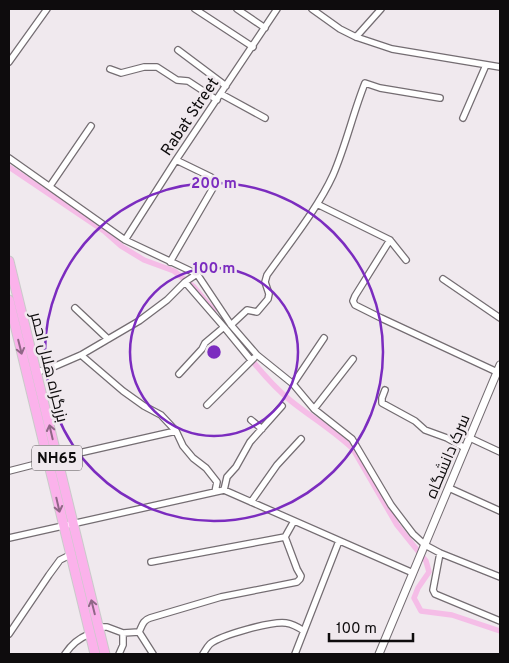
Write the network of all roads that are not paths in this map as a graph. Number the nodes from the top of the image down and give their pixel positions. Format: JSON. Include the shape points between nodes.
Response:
{"nodes":[{"id":1,"x":47,"y":9,"type":"edge"},
{"id":2,"x":195,"y":9,"type":"edge"},
{"id":3,"x":237,"y":9,"type":"edge"},
{"id":4,"x":277,"y":9,"type":"edge"},
{"id":5,"x":312,"y":9,"type":"edge"},
{"id":6,"x":381,"y":9,"type":"edge"},
{"id":7,"x":265,"y":28,"type":"junction"},
{"id":8,"x":356,"y":37,"type":"junction"},
{"id":9,"x":253,"y":47,"type":"junction"},
{"id":10,"x":178,"y":50,"type":"dead end"},
{"id":11,"x":9,"y":62,"type":"edge"},
{"id":12,"x":486,"y":65,"type":"junction"},
{"id":13,"x":500,"y":67,"type":"edge"},
{"id":14,"x":110,"y":68,"type":"dead end"},
{"id":15,"x":226,"y":86,"type":"junction"},
{"id":16,"x":221,"y":94,"type":"junction"},
{"id":17,"x":440,"y":98,"type":"dead end"},
{"id":18,"x":217,"y":100,"type":"junction"},
{"id":19,"x":265,"y":118,"type":"dead end"},
{"id":20,"x":463,"y":118,"type":"dead end"},
{"id":21,"x":91,"y":126,"type":"dead end"},
{"id":22,"x":9,"y":158,"type":"edge"},
{"id":23,"x":176,"y":160,"type":"junction"},
{"id":24,"x":50,"y":186,"type":"junction"},
{"id":25,"x":317,"y":204,"type":"junction"},
{"id":26,"x":125,"y":240,"type":"junction"},
{"id":27,"x":390,"y":240,"type":"junction"},
{"id":28,"x":406,"y":260,"type":"dead end"},
{"id":29,"x":9,"y":262,"type":"edge"},
{"id":30,"x":170,"y":262,"type":"junction"},
{"id":31,"x":197,"y":274,"type":"junction"},
{"id":32,"x":443,"y":279,"type":"dead end"},
{"id":33,"x":185,"y":282,"type":"junction"},
{"id":34,"x":12,"y":284,"type":"edge"},
{"id":35,"x":9,"y":300,"type":"edge"},
{"id":36,"x":75,"y":308,"type":"dead end"},
{"id":37,"x":500,"y":318,"type":"edge"},
{"id":38,"x":231,"y":325,"type":"junction"},
{"id":39,"x":224,"y":327,"type":"junction"},
{"id":40,"x":108,"y":338,"type":"junction"},
{"id":41,"x":324,"y":338,"type":"dead end"},
{"id":42,"x":81,"y":355,"type":"junction"},
{"id":43,"x":257,"y":355,"type":"junction"},
{"id":44,"x":353,"y":359,"type":"dead end"},
{"id":45,"x":251,"y":360,"type":"junction"},
{"id":46,"x":499,"y":368,"type":"edge"},
{"id":47,"x":36,"y":372,"type":"junction"},
{"id":48,"x":179,"y":374,"type":"dead end"},
{"id":49,"x":293,"y":384,"type":"junction"},
{"id":50,"x":385,"y":390,"type":"dead end"},
{"id":51,"x":207,"y":405,"type":"dead end"},
{"id":52,"x":282,"y":406,"type":"dead end"},
{"id":53,"x":314,"y":409,"type":"junction"},
{"id":54,"x":251,"y":420,"type":"dead end"},
{"id":55,"x":262,"y":429,"type":"junction"},
{"id":56,"x":176,"y":431,"type":"junction"},
{"id":57,"x":470,"y":438,"type":"junction"},
{"id":58,"x":301,"y":440,"type":"dead end"},
{"id":59,"x":465,"y":448,"type":"junction"},
{"id":60,"x":500,"y":452,"type":"edge"},
{"id":61,"x":57,"y":458,"type":"junction"},
{"id":62,"x":48,"y":461,"type":"junction"},
{"id":63,"x":9,"y":470,"type":"edge"},
{"id":64,"x":449,"y":488,"type":"junction"},
{"id":65,"x":224,"y":490,"type":"junction"},
{"id":66,"x":215,"y":492,"type":"junction"},
{"id":67,"x":251,"y":502,"type":"junction"},
{"id":68,"x":500,"y":511,"type":"edge"},
{"id":69,"x":294,"y":521,"type":"junction"},
{"id":70,"x":68,"y":524,"type":"junction"},
{"id":71,"x":285,"y":537,"type":"junction"},
{"id":72,"x":9,"y":538,"type":"edge"},
{"id":73,"x":339,"y":541,"type":"junction"},
{"id":74,"x":423,"y":548,"type":"junction"},
{"id":75,"x":440,"y":553,"type":"junction"},
{"id":76,"x":70,"y":555,"type":"junction"},
{"id":77,"x":151,"y":562,"type":"dead end"},
{"id":78,"x":413,"y":573,"type":"junction"},
{"id":79,"x":500,"y":577,"type":"edge"},
{"id":80,"x":500,"y":621,"type":"edge"},
{"id":81,"x":98,"y":627,"type":"junction"},
{"id":82,"x":304,"y":631,"type":"junction"},
{"id":83,"x":139,"y":632,"type":"junction"},
{"id":84,"x":123,"y":633,"type":"junction"},
{"id":85,"x":9,"y":634,"type":"edge"},
{"id":86,"x":89,"y":634,"type":"junction"},
{"id":87,"x":65,"y":654,"type":"edge"},
{"id":88,"x":95,"y":654,"type":"edge"},
{"id":89,"x":105,"y":654,"type":"edge"},
{"id":90,"x":119,"y":654,"type":"edge"},
{"id":91,"x":153,"y":654,"type":"edge"},
{"id":92,"x":203,"y":654,"type":"edge"},
{"id":93,"x":295,"y":654,"type":"edge"},
{"id":94,"x":379,"y":654,"type":"edge"}],
"edges":[{"from":1,"to":11,"type":"street"},
{"from":2,"to":9,"type":"street"},
{"from":3,"to":7,"type":"street"},
{"from":4,"to":7,"type":"street","name":"Rabat Street"},
{"from":5,"to":8,"type":"street"},
{"from":6,"to":8,"type":"street"},
{"from":7,"to":9,"type":"street","name":"Rabat Street"},
{"from":8,"to":12,"type":"street","via":[[392,48]]},
{"from":9,"to":15,"type":"street","name":"Rabat Street"},
{"from":10,"to":15,"type":"street"},
{"from":12,"to":13,"type":"street"},
{"from":12,"to":20,"type":"street"},
{"from":14,"to":18,"type":"street","via":[[121,73],[157,67],[177,80],[188,81]]},
{"from":15,"to":16,"type":"street","name":"Rabat Street"},
{"from":16,"to":18,"type":"street","name":"Rabat Street"},
{"from":16,"to":19,"type":"street"},
{"from":17,"to":25,"type":"street","via":[[365,83],[344,149]]},
{"from":18,"to":23,"type":"street","name":"Rabat Street"},
{"from":21,"to":24,"type":"street"},
{"from":22,"to":24,"type":"street"},
{"from":23,"to":26,"type":"street","name":"Rabat Street"},
{"from":23,"to":30,"type":"street","via":[[217,182]]},
{"from":24,"to":26,"type":"street"},
{"from":25,"to":27,"type":"street"},
{"from":25,"to":38,"type":"street","via":[[267,274],[268,299],[257,312],[247,310]]},
{"from":26,"to":30,"type":"street"},
{"from":27,"to":28,"type":"street"},
{"from":27,"to":46,"type":"street","via":[[355,296],[355,304]]},
{"from":29,"to":34,"type":"highway","name":"بزرگراه هلال احمر","number":"NH65"},
{"from":30,"to":31,"type":"street"},
{"from":31,"to":33,"type":"street"},
{"from":31,"to":38,"type":"street"},
{"from":32,"to":37,"type":"street"},
{"from":33,"to":39,"type":"street"},
{"from":33,"to":40,"type":"street","via":[[146,316]]},
{"from":34,"to":47,"type":"highway","name":"بزرگراه هلال احمر","number":"NH65"},
{"from":35,"to":62,"type":"highway","name":"بزرگراه هلال احمر","number":"NH65","one_way":true},
{"from":36,"to":40,"type":"street"},
{"from":38,"to":43,"type":"street"},
{"from":39,"to":45,"type":"street"},
{"from":39,"to":48,"type":"street","via":[[205,343]]},
{"from":40,"to":42,"type":"street"},
{"from":41,"to":49,"type":"street"},
{"from":42,"to":47,"type":"street"},
{"from":42,"to":56,"type":"street","via":[[123,391],[161,415]]},
{"from":43,"to":45,"type":"street"},
{"from":43,"to":49,"type":"street"},
{"from":44,"to":53,"type":"street"},
{"from":45,"to":51,"type":"street"},
{"from":46,"to":57,"type":"street","name":"سرک دانشگاه"},
{"from":61,"to":47,"type":"highway","name":"بزرگراه هلال احمر","number":"NH65","one_way":true},
{"from":49,"to":53,"type":"street"},
{"from":50,"to":59,"type":"street","via":[[382,403],[425,430]]},
{"from":52,"to":55,"type":"street"},
{"from":53,"to":74,"type":"street","via":[[352,439],[398,515]]},
{"from":54,"to":55,"type":"street"},
{"from":55,"to":65,"type":"street","via":[[227,477]]},
{"from":56,"to":61,"type":"street"},
{"from":56,"to":66,"type":"street","via":[[183,446],[217,482]]},
{"from":57,"to":59,"type":"street","name":"سرک دانشگاه"},
{"from":57,"to":60,"type":"street"},
{"from":58,"to":67,"type":"street"},
{"from":59,"to":64,"type":"street","name":"سرک دانشگاه"},
{"from":61,"to":70,"type":"highway","name":"بزرگراه هلال احمر","number":"NH65"},
{"from":62,"to":63,"type":"street"},
{"from":62,"to":70,"type":"highway","name":"بزرگراه هلال احمر","number":"NH65","one_way":true},
{"from":64,"to":68,"type":"street"},
{"from":64,"to":74,"type":"street","name":"سرک دانشگاه"},
{"from":65,"to":66,"type":"street"},
{"from":65,"to":67,"type":"street"},
{"from":66,"to":70,"type":"street"},
{"from":67,"to":69,"type":"street"},
{"from":69,"to":71,"type":"street"},
{"from":69,"to":73,"type":"street"},
{"from":70,"to":72,"type":"street"},
{"from":70,"to":76,"type":"highway","name":"بزرگراه هلال احمر","number":"NH65"},
{"from":81,"to":70,"type":"highway","name":"بزرگراه هلال احمر","number":"NH65","one_way":true},
{"from":71,"to":77,"type":"street"},
{"from":71,"to":83,"type":"street","via":[[301,576],[297,582],[221,597],[146,619]]},
{"from":73,"to":78,"type":"street"},
{"from":73,"to":82,"type":"street"},
{"from":74,"to":75,"type":"street"},
{"from":74,"to":78,"type":"street","name":"سرک دانشگاه"},
{"from":75,"to":79,"type":"street"},
{"from":75,"to":80,"type":"street","via":[[435,594]]},
{"from":76,"to":85,"type":"street","via":[[54,567]]},
{"from":76,"to":86,"type":"highway","name":"بزرگراه هلال احمر","number":"NH65"},
{"from":78,"to":94,"type":"street","name":"سرک دانشگاه"},
{"from":81,"to":84,"type":"street"},
{"from":81,"to":89,"type":"highway","name":"بزرگراه هلال احمر","number":"NH65"},
{"from":82,"to":92,"type":"street","via":[[284,623],[231,634],[211,644]]},
{"from":82,"to":93,"type":"street"},
{"from":83,"to":84,"type":"street"},
{"from":83,"to":91,"type":"street"},
{"from":84,"to":90,"type":"street"},
{"from":86,"to":87,"type":"street","via":[[78,639]]},
{"from":86,"to":88,"type":"highway","name":"بزرگراه هلال احمر","number":"NH65"}]}
